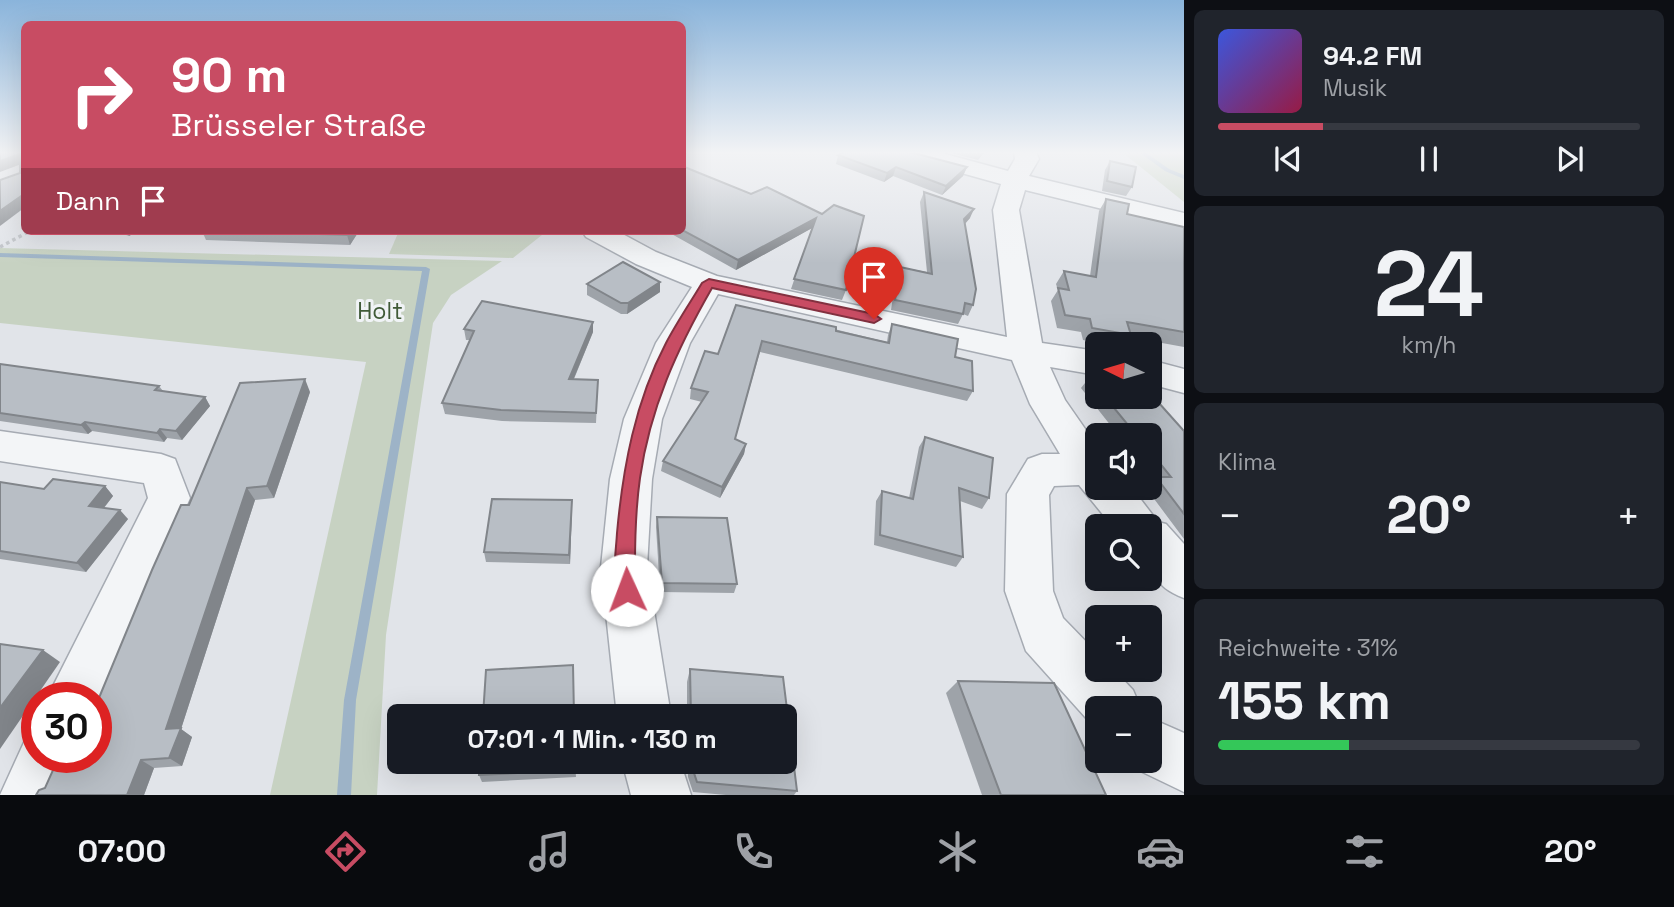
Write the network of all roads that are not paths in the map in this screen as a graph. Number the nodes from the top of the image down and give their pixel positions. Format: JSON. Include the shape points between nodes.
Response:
{"nodes":[{"id":1,"x":1013,"y":189,"type":"edge"},
{"id":2,"x":1089,"y":189,"type":"edge"},
{"id":3,"x":1184,"y":221,"type":"edge"},
{"id":4,"x":603,"y":235,"type":"edge"},
{"id":5,"x":709,"y":283,"type":"junction"},
{"id":6,"x":1026,"y":352,"type":"junction"},
{"id":7,"x":1085,"y":361,"type":"edge"},
{"id":8,"x":1162,"y":375,"type":"edge"},
{"id":9,"x":1184,"y":381,"type":"edge"},
{"id":10,"x":0,"y":446,"type":"edge"},
{"id":11,"x":1085,"y":460,"type":"edge"},
{"id":12,"x":1085,"y":477,"type":"edge"},
{"id":13,"x":1115,"y":500,"type":"edge"},
{"id":14,"x":1128,"y":514,"type":"edge"},
{"id":15,"x":1162,"y":552,"type":"edge"},
{"id":16,"x":1184,"y":577,"type":"edge"},
{"id":17,"x":82,"y":682,"type":"edge"},
{"id":18,"x":1102,"y":696,"type":"edge"},
{"id":19,"x":642,"y":704,"type":"edge"},
{"id":20,"x":1162,"y":752,"type":"edge"},
{"id":21,"x":1184,"y":763,"type":"edge"},
{"id":22,"x":39,"y":773,"type":"edge"},
{"id":23,"x":655,"y":774,"type":"edge"},
{"id":24,"x":29,"y":795,"type":"edge"},
{"id":25,"x":661,"y":795,"type":"edge"}],
"edges":[{"from":1,"to":6,"type":"street","via":[[1006,210]]},
{"from":2,"to":3,"type":"street"},
{"from":4,"to":5,"type":"street"},
{"from":5,"to":6,"type":"street"},
{"from":5,"to":19,"type":"street","via":[[668,356],[643,419],[631,479],[625,567]]},
{"from":6,"to":7,"type":"street"},
{"from":6,"to":11,"type":"street","via":[[1049,404]]},
{"from":8,"to":9,"type":"street"},
{"from":10,"to":17,"type":"street","via":[[161,470],[169,498]]},
{"from":12,"to":18,"type":"street","via":[[1042,470],[1028,494],[1029,591],[1044,634]]},
{"from":13,"to":14,"type":"street"},
{"from":15,"to":16,"type":"street"},
{"from":20,"to":21,"type":"street"},
{"from":22,"to":24,"type":"street"},
{"from":23,"to":25,"type":"street"}]}
